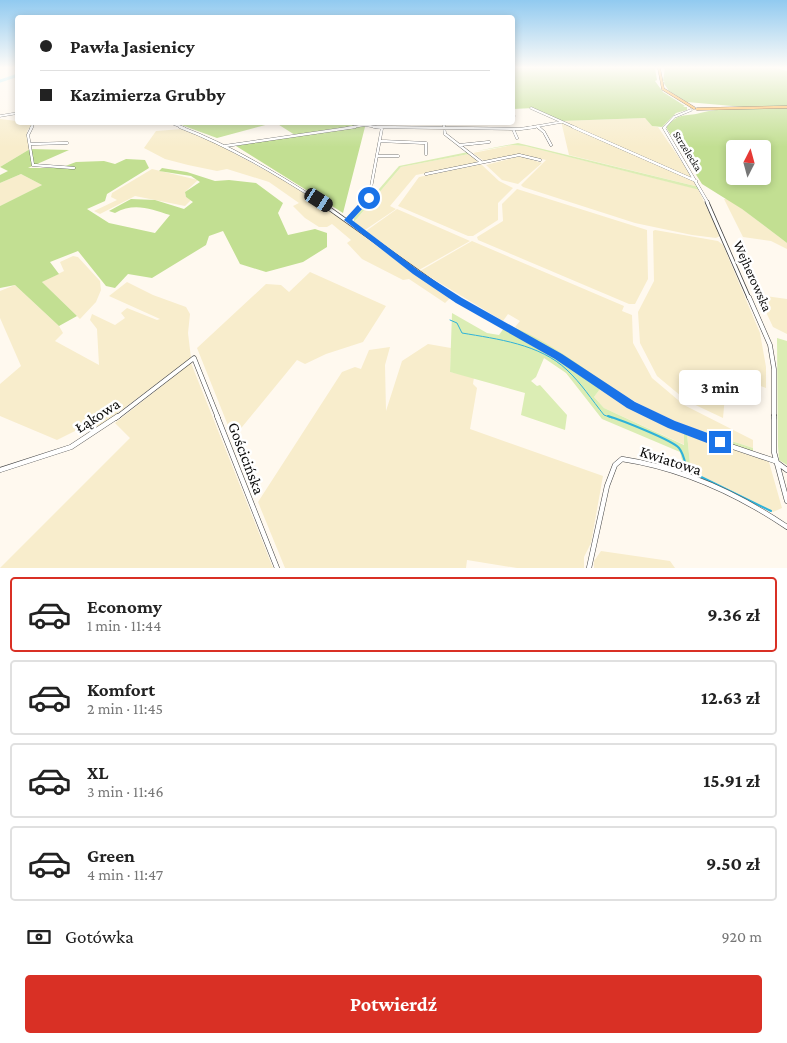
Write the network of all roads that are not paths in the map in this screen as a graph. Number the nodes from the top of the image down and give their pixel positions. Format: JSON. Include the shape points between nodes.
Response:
{"nodes":[{"id":1,"x":671,"y":95,"type":"edge"},
{"id":2,"x":787,"y":107,"type":"edge"},
{"id":3,"x":531,"y":108,"type":"dead end"},
{"id":4,"x":694,"y":109,"type":"junction"},
{"id":5,"x":15,"y":114,"type":"edge"},
{"id":6,"x":0,"y":116,"type":"edge"},
{"id":7,"x":561,"y":122,"type":"junction"},
{"id":8,"x":32,"y":125,"type":"edge"},
{"id":9,"x":177,"y":125,"type":"edge"},
{"id":10,"x":444,"y":125,"type":"edge"},
{"id":11,"x":537,"y":126,"type":"junction"},
{"id":12,"x":382,"y":128,"type":"junction"},
{"id":13,"x":445,"y":128,"type":"junction"},
{"id":14,"x":513,"y":129,"type":"junction"},
{"id":15,"x":517,"y":138,"type":"dead end"},
{"id":16,"x":380,"y":141,"type":"junction"},
{"id":17,"x":67,"y":142,"type":"dead end"},
{"id":18,"x":489,"y":142,"type":"dead end"},
{"id":19,"x":30,"y":144,"type":"junction"},
{"id":20,"x":460,"y":145,"type":"junction"},
{"id":21,"x":551,"y":145,"type":"dead end"},
{"id":22,"x":224,"y":146,"type":"junction"},
{"id":23,"x":426,"y":154,"type":"dead end"},
{"id":24,"x":377,"y":156,"type":"junction"},
{"id":25,"x":398,"y":156,"type":"dead end"},
{"id":26,"x":540,"y":160,"type":"dead end"},
{"id":27,"x":481,"y":163,"type":"junction"},
{"id":28,"x":74,"y":168,"type":"dead end"},
{"id":29,"x":426,"y":174,"type":"dead end"},
{"id":30,"x":697,"y":182,"type":"junction"},
{"id":31,"x":348,"y":220,"type":"junction"},
{"id":32,"x":194,"y":358,"type":"joint"},
{"id":33,"x":775,"y":461,"type":"junction"},
{"id":34,"x":0,"y":470,"type":"edge"},
{"id":35,"x":787,"y":470,"type":"edge"},
{"id":36,"x":787,"y":501,"type":"edge"},
{"id":37,"x":787,"y":527,"type":"edge"},
{"id":38,"x":277,"y":568,"type":"edge"},
{"id":39,"x":589,"y":568,"type":"edge"}],
"edges":[{"from":1,"to":4,"type":"main road"},
{"from":2,"to":4,"type":"main road","name":"Strzelecka"},
{"from":3,"to":7,"type":"street"},
{"from":4,"to":30,"type":"street","name":"Strzelecka","via":[[674,117],[664,127]]},
{"from":5,"to":6,"type":"street"},
{"from":7,"to":11,"type":"street"},
{"from":7,"to":30,"type":"street"},
{"from":8,"to":19,"type":"street","via":[[28,132]]},
{"from":9,"to":22,"type":"street"},
{"from":10,"to":13,"type":"street"},
{"from":11,"to":14,"type":"street"},
{"from":11,"to":21,"type":"street"},
{"from":12,"to":13,"type":"street"},
{"from":12,"to":16,"type":"street"},
{"from":12,"to":22,"type":"street","via":[[365,125]]},
{"from":13,"to":14,"type":"street"},
{"from":13,"to":20,"type":"street","via":[[445,134]]},
{"from":14,"to":15,"type":"street"},
{"from":16,"to":23,"type":"street","via":[[426,143]]},
{"from":16,"to":24,"type":"street"},
{"from":17,"to":19,"type":"street"},
{"from":18,"to":20,"type":"street"},
{"from":19,"to":28,"type":"street","via":[[31,161],[36,167]]},
{"from":20,"to":27,"type":"street"},
{"from":22,"to":31,"type":"street","via":[[282,177]]},
{"from":24,"to":25,"type":"street"},
{"from":24,"to":31,"type":"street","via":[[369,198]]},
{"from":26,"to":27,"type":"street","via":[[519,155]]},
{"from":27,"to":29,"type":"street"},
{"from":30,"to":33,"type":"street","name":"Wejherowska","via":[[770,345],[774,369]]},
{"from":31,"to":33,"type":"street","via":[[443,291],[559,357],[631,405],[684,430]]},
{"from":32,"to":34,"type":"street","name":"Łąkowa","via":[[135,405],[71,447]]},
{"from":32,"to":38,"type":"street","name":"Gościcińska"},
{"from":33,"to":35,"type":"street"},
{"from":33,"to":36,"type":"street","name":"Wejherowska"},
{"from":37,"to":39,"type":"street","name":"Kwiatowa","via":[[774,516],[685,475],[622,459],[615,465],[609,482]]}]}
